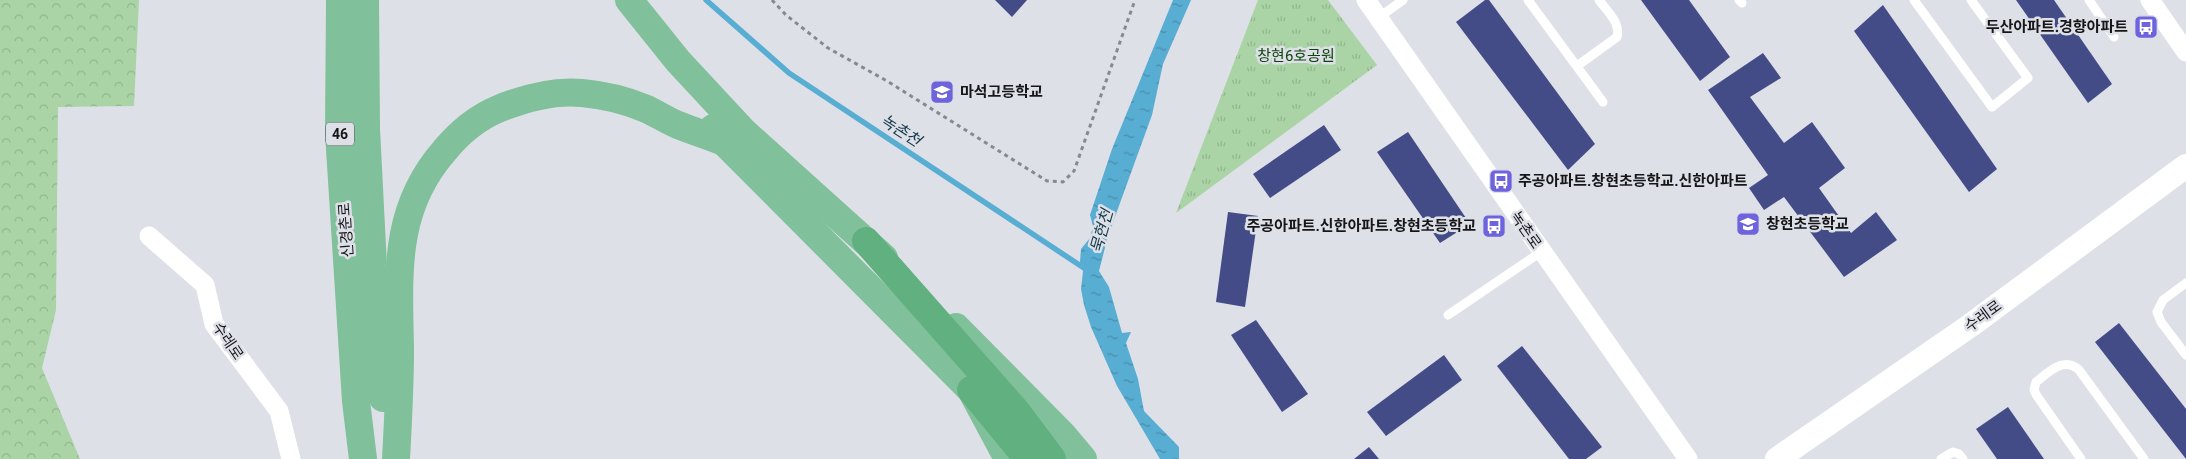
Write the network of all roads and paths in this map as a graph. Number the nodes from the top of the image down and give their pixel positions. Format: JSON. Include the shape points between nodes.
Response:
{"nodes":[{"id":1,"x":340,"y":0,"type":"edge"},
{"id":2,"x":365,"y":0,"type":"edge"},
{"id":3,"x":609,"y":0,"type":"edge"},
{"id":4,"x":629,"y":0,"type":"edge"},
{"id":5,"x":638,"y":0,"type":"edge"},
{"id":6,"x":772,"y":0,"type":"edge"},
{"id":7,"x":1135,"y":0,"type":"edge"},
{"id":8,"x":1366,"y":0,"type":"edge"},
{"id":9,"x":1403,"y":0,"type":"edge"},
{"id":10,"x":1528,"y":0,"type":"edge"},
{"id":11,"x":1599,"y":0,"type":"edge"},
{"id":12,"x":1914,"y":0,"type":"edge"},
{"id":13,"x":1971,"y":0,"type":"edge"},
{"id":14,"x":2089,"y":0,"type":"edge"},
{"id":15,"x":2150,"y":0,"type":"edge"},
{"id":16,"x":1378,"y":18,"type":"junction"},
{"id":17,"x":2114,"y":37,"type":"dead end"},
{"id":18,"x":2186,"y":52,"type":"edge"},
{"id":19,"x":678,"y":61,"type":"junction"},
{"id":20,"x":1577,"y":66,"type":"junction"},
{"id":21,"x":1604,"y":102,"type":"dead end"},
{"id":22,"x":724,"y":142,"type":"junction"},
{"id":23,"x":2186,"y":166,"type":"edge"},
{"id":24,"x":149,"y":236,"type":"dead end"},
{"id":25,"x":866,"y":241,"type":"junction"},
{"id":26,"x":1541,"y":252,"type":"junction"},
{"id":27,"x":2186,"y":283,"type":"edge"},
{"id":28,"x":1448,"y":314,"type":"dead end"},
{"id":29,"x":2186,"y":355,"type":"edge"},
{"id":30,"x":971,"y":390,"type":"junction"},
{"id":31,"x":292,"y":459,"type":"edge"},
{"id":32,"x":363,"y":459,"type":"edge"},
{"id":33,"x":389,"y":459,"type":"edge"},
{"id":34,"x":396,"y":459,"type":"edge"},
{"id":35,"x":1008,"y":459,"type":"edge"},
{"id":36,"x":1028,"y":459,"type":"edge"},
{"id":37,"x":1052,"y":459,"type":"edge"},
{"id":38,"x":1083,"y":459,"type":"edge"},
{"id":39,"x":1688,"y":459,"type":"edge"},
{"id":40,"x":1777,"y":459,"type":"edge"},
{"id":41,"x":1941,"y":459,"type":"edge"},
{"id":42,"x":1963,"y":459,"type":"edge"},
{"id":43,"x":2081,"y":459,"type":"edge"},
{"id":44,"x":2144,"y":459,"type":"edge"}],
"edges":[{"from":1,"to":32,"type":"highway","name":"신경춘로","number":"46","via":[[340,133],[356,401]]},
{"from":2,"to":33,"type":"highway","name":"신경춘로","via":[[366,129],[372,256]]},
{"from":3,"to":22,"type":"highway"},
{"from":4,"to":19,"type":"highway"},
{"from":5,"to":19,"type":"highway"},
{"from":6,"to":7,"type":"path","via":[[828,48],[1047,181],[1063,182],[1074,171]]},
{"from":8,"to":16,"type":"street","name":"녹촌로"},
{"from":9,"to":16,"type":"lane"},
{"from":10,"to":20,"type":"lane"},
{"from":11,"to":20,"type":"lane","via":[[1616,23],[1617,37]]},
{"from":12,"to":13,"type":"lane","via":[[1992,107],[2028,78]]},
{"from":14,"to":17,"type":"lane"},
{"from":15,"to":18,"type":"street"},
{"from":16,"to":26,"type":"street","name":"녹촌로"},
{"from":19,"to":25,"type":"highway","via":[[744,132]]},
{"from":20,"to":21,"type":"lane"},
{"from":22,"to":30,"type":"highway"},
{"from":22,"to":34,"type":"highway","via":[[644,108],[611,97],[581,92],[549,93],[517,101],[484,115],[455,138],[430,166],[412,199],[403,229]]},
{"from":23,"to":40,"type":"street","name":"수레로","via":[[1971,325]]},
{"from":24,"to":31,"type":"street","name":"수레로","via":[[205,286],[214,324],[279,411]]},
{"from":25,"to":37,"type":"highway","via":[[1016,411]]},
{"from":25,"to":38,"type":"highway","via":[[990,360]]},
{"from":26,"to":28,"type":"lane"},
{"from":26,"to":39,"type":"street","name":"녹촌로"},
{"from":27,"to":29,"type":"lane","via":[[2163,300],[2157,312]]},
{"from":30,"to":35,"type":"highway"},
{"from":30,"to":36,"type":"highway"},
{"from":41,"to":42,"type":"lane","via":[[1953,452]]},
{"from":43,"to":44,"type":"lane","via":[[2034,390],[2036,382],[2065,363],[2079,370]]}]}
